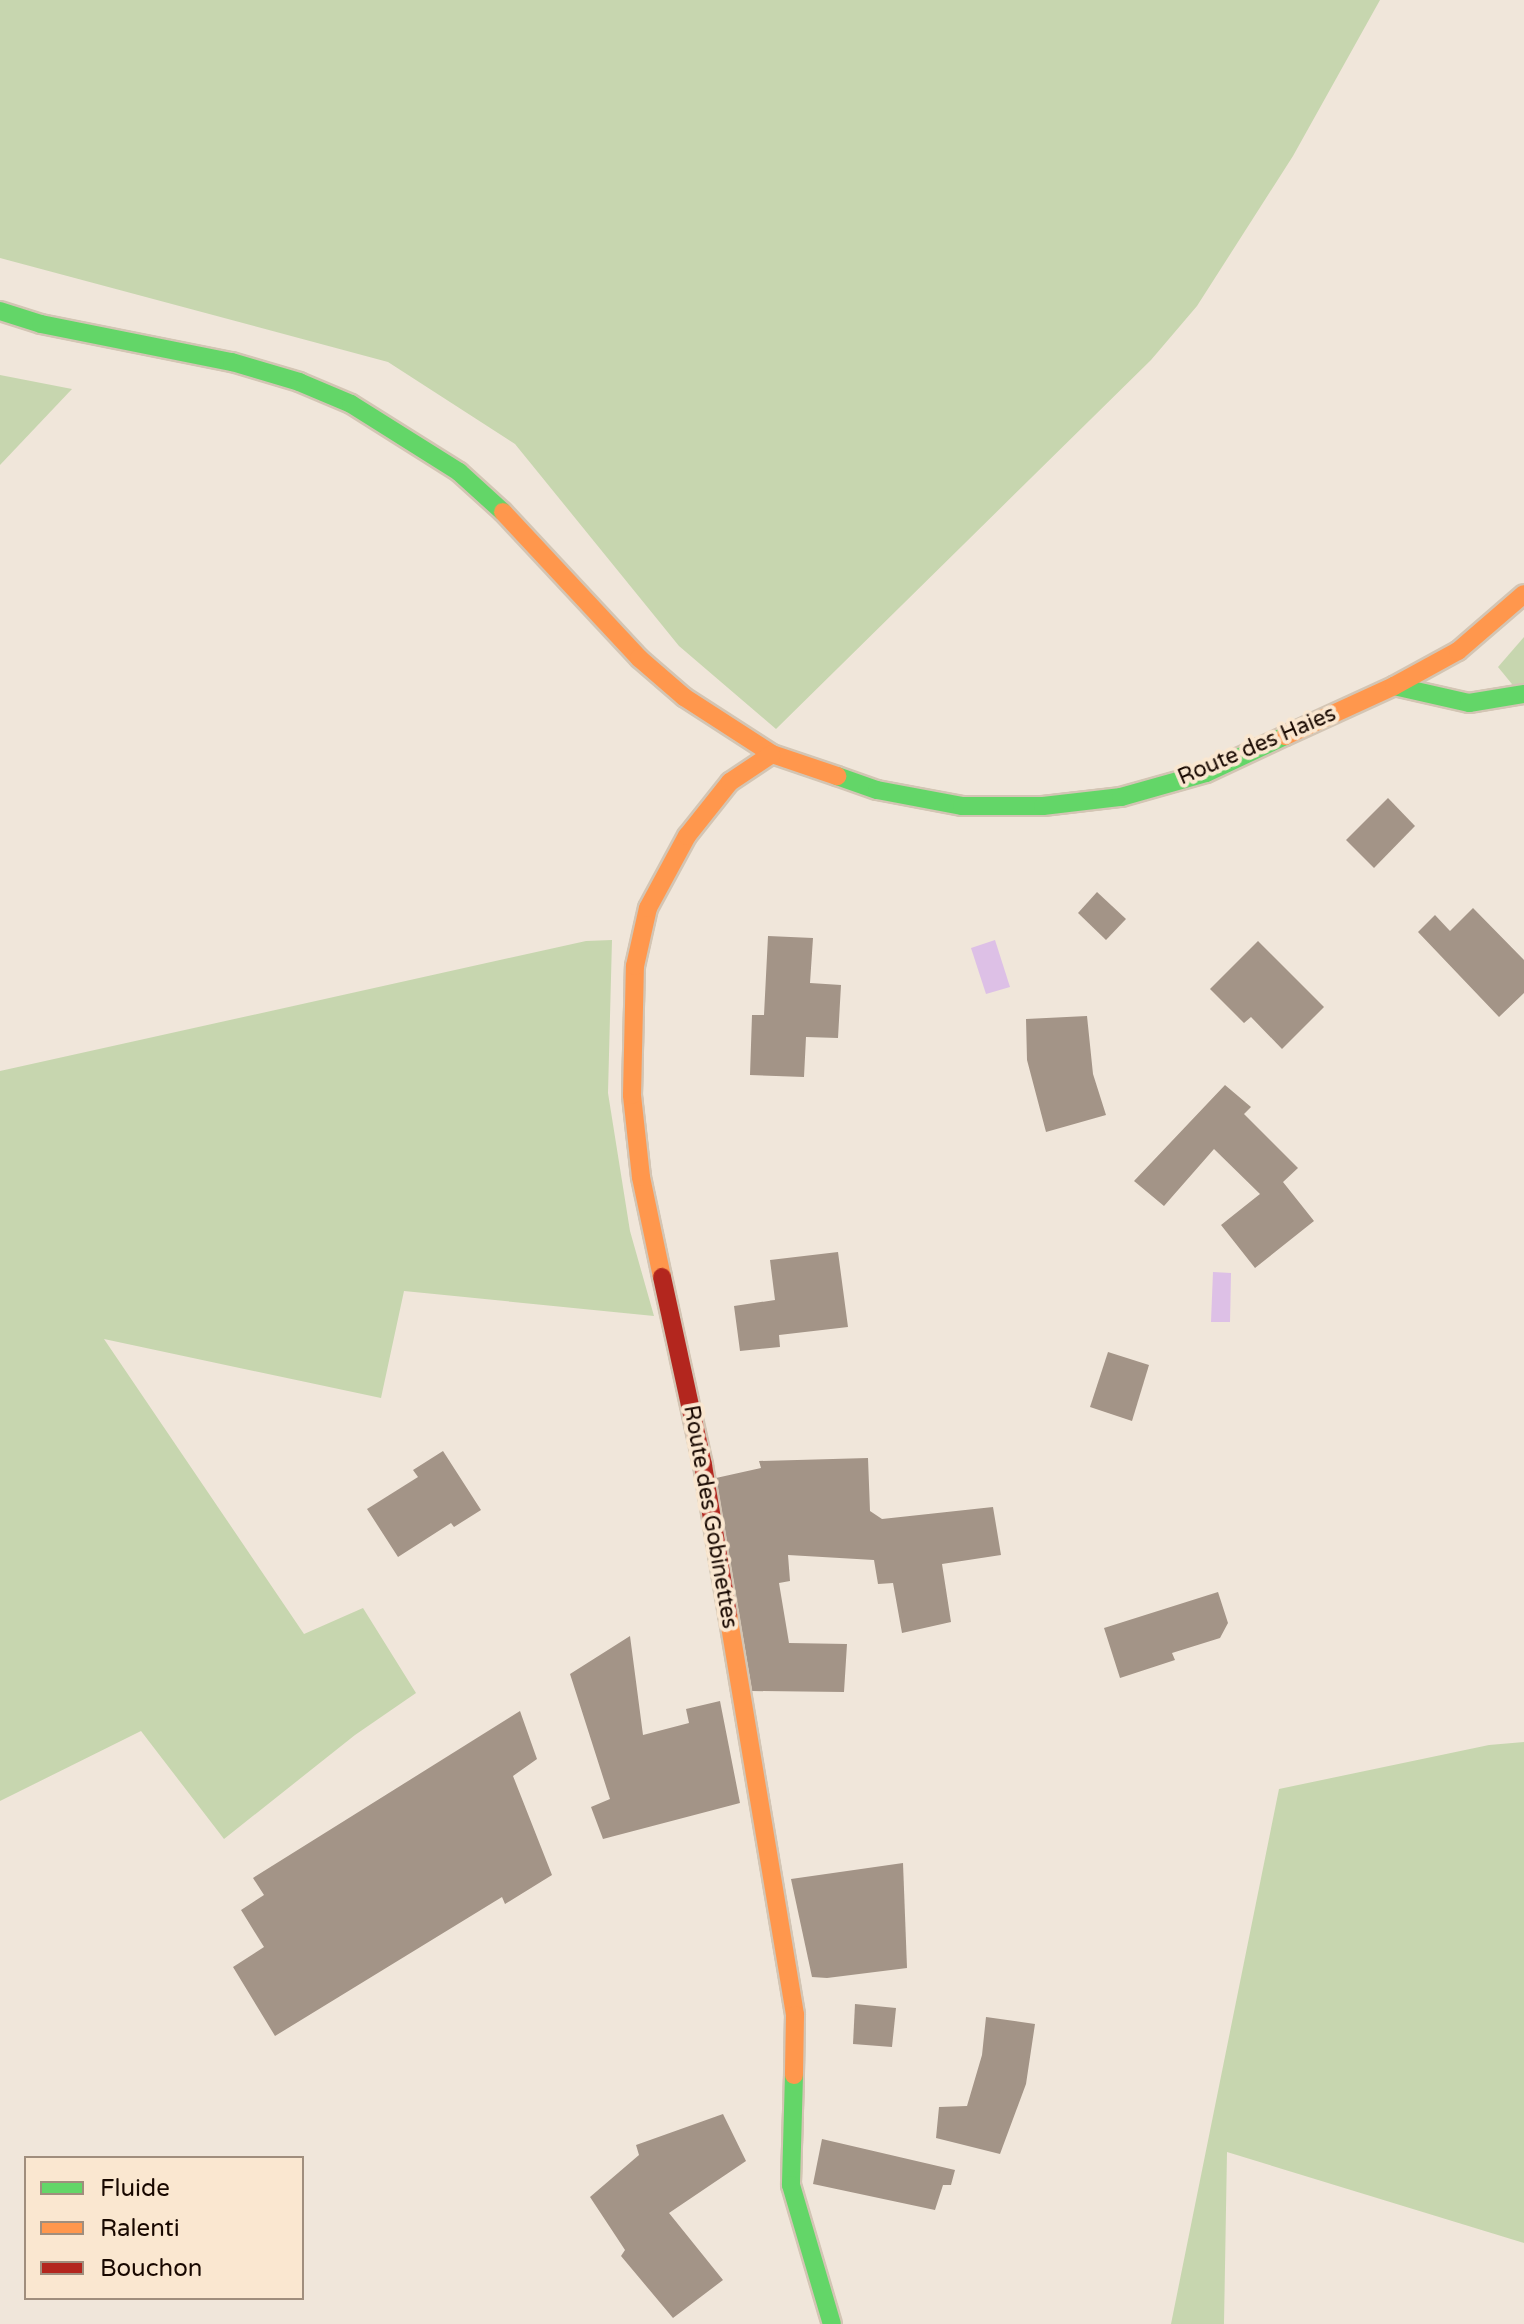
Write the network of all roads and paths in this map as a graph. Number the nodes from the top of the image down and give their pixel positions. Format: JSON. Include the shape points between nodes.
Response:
{"nodes":[{"id":1,"x":0,"y":311,"type":"edge"},
{"id":2,"x":1524,"y":594,"type":"edge"},
{"id":3,"x":1394,"y":686,"type":"junction"},
{"id":4,"x":1524,"y":694,"type":"edge"},
{"id":5,"x":772,"y":754,"type":"junction"},
{"id":6,"x":832,"y":2324,"type":"edge"}],
"edges":[{"from":1,"to":5,"type":"street","name":"Route des Haies","via":[[232,362],[351,404],[459,472],[518,525],[639,658],[684,697]]},
{"from":2,"to":3,"type":"street","name":"Route des Haies","via":[[1458,651]]},
{"from":3,"to":4,"type":"street","via":[[1469,703]]},
{"from":3,"to":5,"type":"street","name":"Route des Haies","via":[[1206,773],[1121,797],[1043,806],[962,806],[877,790]]},
{"from":5,"to":6,"type":"street","name":"Route des Gobinettes","via":[[730,782],[687,836],[648,908],[635,966],[632,1095],[641,1177],[703,1465],[795,2015],[791,2185]]}]}
